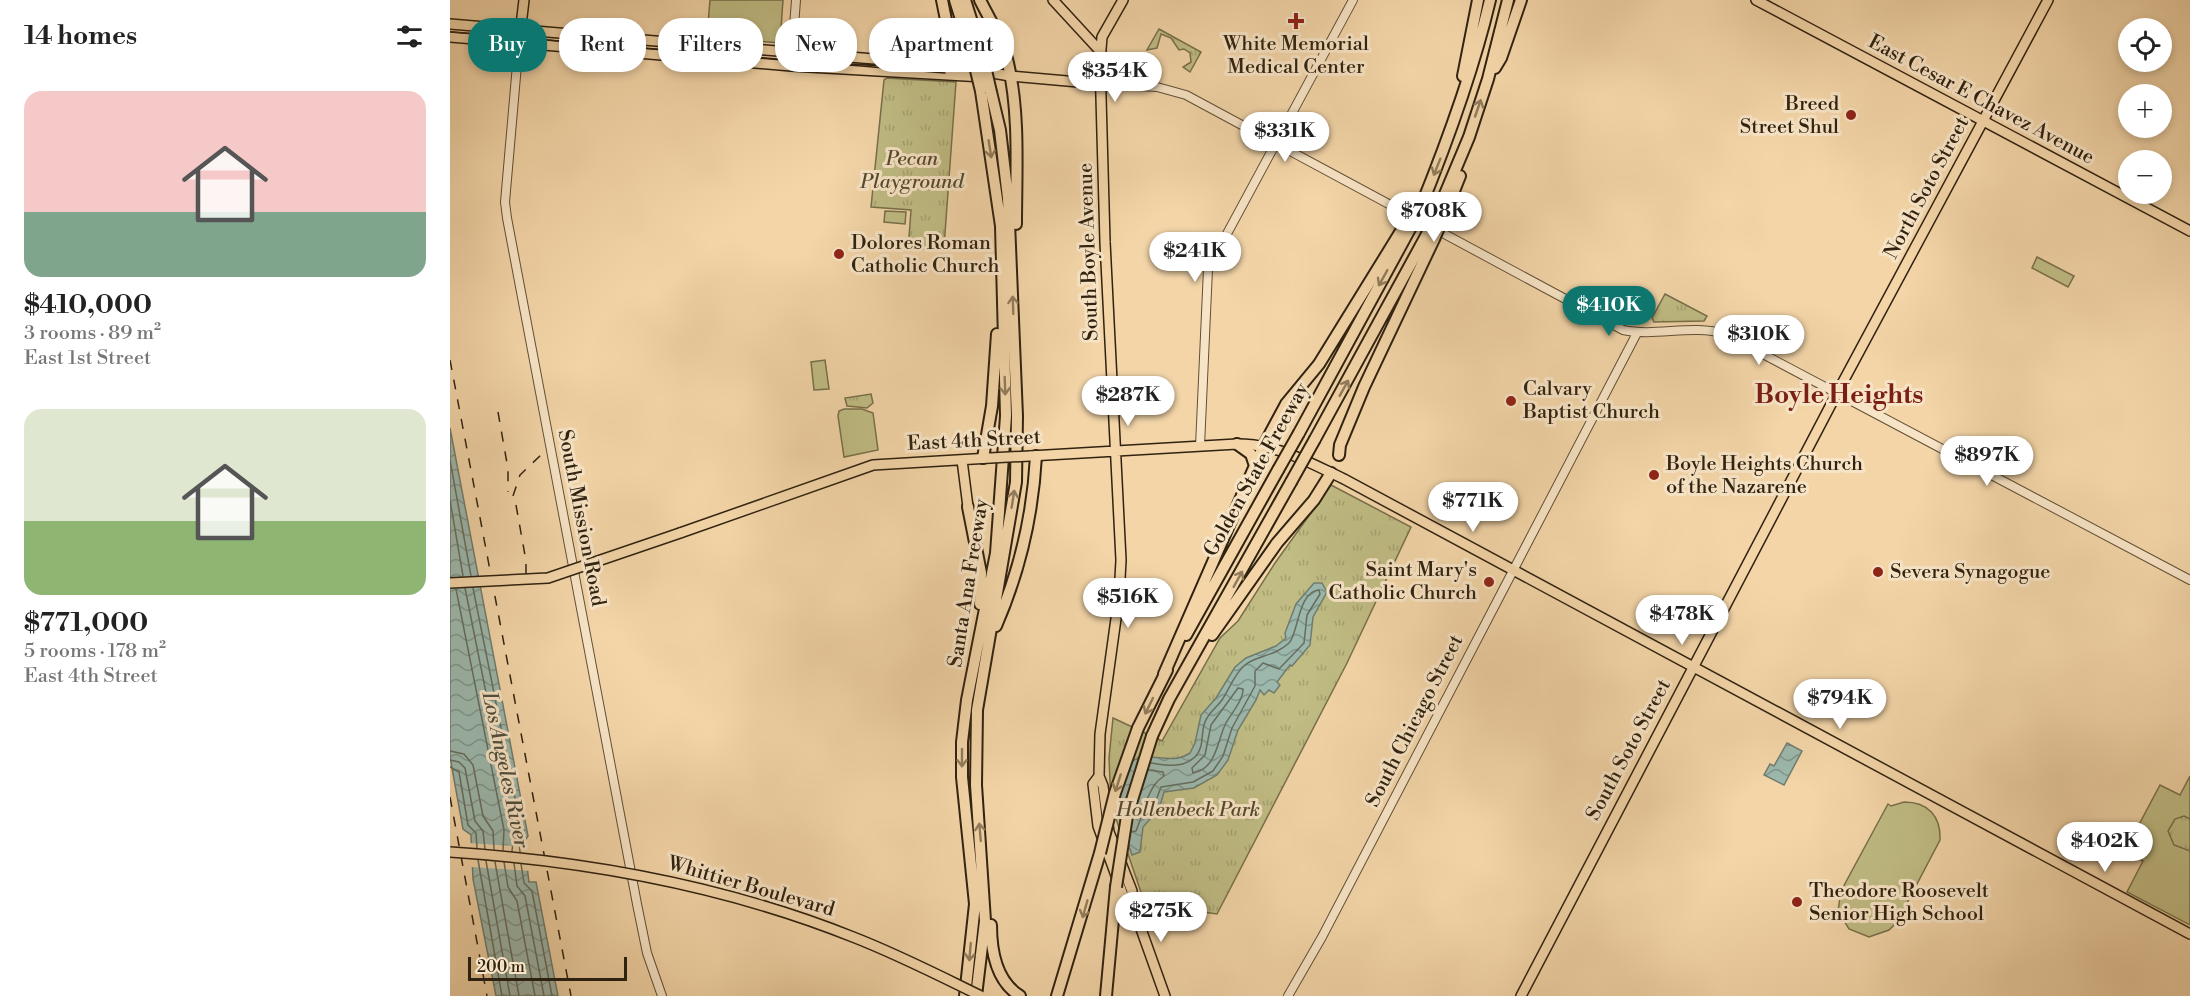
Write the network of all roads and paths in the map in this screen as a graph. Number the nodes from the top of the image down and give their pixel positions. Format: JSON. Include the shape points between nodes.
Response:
{"nodes":[{"id":1,"x":524,"y":0,"type":"edge"},
{"id":2,"x":796,"y":0,"type":"edge"},
{"id":3,"x":942,"y":0,"type":"edge"},
{"id":4,"x":955,"y":0,"type":"edge"},
{"id":5,"x":965,"y":0,"type":"edge"},
{"id":6,"x":980,"y":0,"type":"edge"},
{"id":7,"x":1053,"y":0,"type":"edge"},
{"id":8,"x":1123,"y":0,"type":"edge"},
{"id":9,"x":1353,"y":0,"type":"edge"},
{"id":10,"x":1478,"y":0,"type":"edge"},
{"id":11,"x":1490,"y":0,"type":"edge"},
{"id":12,"x":1508,"y":0,"type":"edge"},
{"id":13,"x":1521,"y":0,"type":"edge"},
{"id":14,"x":1756,"y":0,"type":"edge"},
{"id":15,"x":2048,"y":0,"type":"edge"},
{"id":16,"x":522,"y":18,"type":"edge"},
{"id":17,"x":794,"y":18,"type":"edge"},
{"id":18,"x":946,"y":18,"type":"edge"},
{"id":19,"x":962,"y":18,"type":"edge"},
{"id":20,"x":969,"y":18,"type":"edge"},
{"id":21,"x":450,"y":24,"type":"edge"},
{"id":22,"x":468,"y":25,"type":"edge"},
{"id":23,"x":547,"y":31,"type":"edge"},
{"id":24,"x":450,"y":37,"type":"edge"},
{"id":25,"x":468,"y":38,"type":"edge"},
{"id":26,"x":547,"y":44,"type":"edge"},
{"id":27,"x":1100,"y":51,"type":"junction"},
{"id":28,"x":775,"y":53,"type":"edge"},
{"id":29,"x":775,"y":65,"type":"edge"},
{"id":30,"x":857,"y":70,"type":"edge"},
{"id":31,"x":516,"y":72,"type":"edge"},
{"id":32,"x":981,"y":72,"type":"edge"},
{"id":33,"x":987,"y":72,"type":"edge"},
{"id":34,"x":1010,"y":76,"type":"junction"},
{"id":35,"x":1488,"y":79,"type":"junction"},
{"id":36,"x":1101,"y":84,"type":"junction"},
{"id":37,"x":986,"y":92,"type":"junction"},
{"id":38,"x":1983,"y":122,"type":"junction"},
{"id":39,"x":1451,"y":132,"type":"junction"},
{"id":40,"x":1277,"y":143,"type":"junction"},
{"id":41,"x":1408,"y":225,"type":"junction"},
{"id":42,"x":2190,"y":231,"type":"edge"},
{"id":43,"x":1430,"y":238,"type":"junction"},
{"id":44,"x":1010,"y":254,"type":"junction"},
{"id":45,"x":1002,"y":307,"type":"junction"},
{"id":46,"x":1637,"y":333,"type":"junction"},
{"id":47,"x":1838,"y":393,"type":"junction"},
{"id":48,"x":1237,"y":444,"type":"junction"},
{"id":49,"x":1264,"y":445,"type":"junction"},
{"id":50,"x":1200,"y":446,"type":"junction"},
{"id":51,"x":1116,"y":452,"type":"junction"},
{"id":52,"x":1339,"y":455,"type":"joint"},
{"id":53,"x":1033,"y":456,"type":"junction"},
{"id":54,"x":986,"y":458,"type":"junction"},
{"id":55,"x":962,"y":460,"type":"junction"},
{"id":56,"x":1255,"y":466,"type":"junction"},
{"id":57,"x":1331,"y":473,"type":"junction"},
{"id":58,"x":968,"y":507,"type":"joint"},
{"id":59,"x":1511,"y":569,"type":"junction"},
{"id":60,"x":2190,"y":580,"type":"edge"},
{"id":61,"x":450,"y":583,"type":"edge"},
{"id":62,"x":989,"y":640,"type":"junction"},
{"id":63,"x":1199,"y":648,"type":"junction"},
{"id":64,"x":1693,"y":667,"type":"junction"},
{"id":65,"x":1164,"y":674,"type":"junction"},
{"id":66,"x":967,"y":700,"type":"junction"},
{"id":67,"x":450,"y":852,"type":"edge"},
{"id":68,"x":985,"y":890,"type":"junction"},
{"id":69,"x":1112,"y":919,"type":"junction"},
{"id":70,"x":2190,"y":933,"type":"edge"},
{"id":71,"x":662,"y":996,"type":"edge"},
{"id":72,"x":965,"y":996,"type":"edge"},
{"id":73,"x":978,"y":996,"type":"edge"},
{"id":74,"x":1020,"y":996,"type":"edge"},
{"id":75,"x":1057,"y":996,"type":"edge"},
{"id":76,"x":1100,"y":996,"type":"edge"},
{"id":77,"x":1106,"y":996,"type":"edge"},
{"id":78,"x":1165,"y":996,"type":"edge"},
{"id":79,"x":1288,"y":996,"type":"edge"},
{"id":80,"x":1521,"y":996,"type":"edge"}],
"edges":[{"from":1,"to":16,"type":"main road"},
{"from":2,"to":17,"type":"street"},
{"from":3,"to":18,"type":"highway"},
{"from":4,"to":19,"type":"highway","name":"Santa Ana Freeway"},
{"from":5,"to":20,"type":"highway","name":"Santa Ana Freeway"},
{"from":6,"to":34,"type":"highway","via":[[1004,50]]},
{"from":7,"to":27,"type":"main road"},
{"from":8,"to":27,"type":"main road","via":[[1102,37]]},
{"from":9,"to":40,"type":"street"},
{"from":10,"to":39,"type":"highway"},
{"from":11,"to":39,"type":"highway","name":"Golden State Freeway"},
{"from":12,"to":35,"type":"highway","name":"Golden State Freeway"},
{"from":13,"to":35,"type":"highway","via":[[1501,58]]},
{"from":14,"to":38,"type":"main road","name":"East Cesar E Chavez Avenue"},
{"from":15,"to":38,"type":"main road","name":"North Soto Street"},
{"from":21,"to":22,"type":"main road"},
{"from":23,"to":28,"type":"main road"},
{"from":24,"to":25,"type":"main road"},
{"from":26,"to":29,"type":"main road"},
{"from":27,"to":36,"type":"main road","name":"South Boyle Avenue"},
{"from":30,"to":34,"type":"main road"},
{"from":31,"to":71,"type":"street","name":"South Mission Road","via":[[505,202],[508,229],[639,914]]},
{"from":32,"to":37,"type":"highway","name":"Santa Ana Freeway","bridge":true},
{"from":33,"to":34,"type":"main road"},
{"from":34,"to":36,"type":"main road"},
{"from":34,"to":44,"type":"highway","via":[[1017,159],[1016,232]]},
{"from":43,"to":35,"type":"highway","name":"Golden State Freeway","one_way":true,"bridge":true},
{"from":36,"to":40,"type":"street","via":[[1179,92]]},
{"from":36,"to":51,"type":"main road","name":"South Boyle Avenue"},
{"from":37,"to":44,"type":"highway","name":"Santa Ana Freeway","via":[[1000,130]]},
{"from":37,"to":45,"type":"highway","name":"Santa Ana Freeway","one_way":true,"via":[[1000,226]]},
{"from":38,"to":42,"type":"main road","name":"East Cesar E Chavez Avenue"},
{"from":38,"to":47,"type":"main road","name":"North Soto Street"},
{"from":39,"to":41,"type":"highway","name":"Golden State Freeway","one_way":true,"bridge":true},
{"from":40,"to":46,"type":"street","via":[[1611,324]]},
{"from":40,"to":50,"type":"street","via":[[1208,269]]},
{"from":41,"to":49,"type":"highway","via":[[1319,364],[1286,404]]},
{"from":41,"to":65,"type":"highway","name":"Golden State Freeway","one_way":true,"bridge":true,"via":[[1299,433]]},
{"from":43,"to":52,"type":"highway","via":[[1364,387]]},
{"from":63,"to":43,"type":"highway","name":"Golden State Freeway","one_way":true,"bridge":true},
{"from":62,"to":44,"type":"highway","name":"Santa Ana Freeway","one_way":true,"via":[[1016,482]]},
{"from":45,"to":54,"type":"highway"},
{"from":45,"to":66,"type":"highway","name":"Santa Ana Freeway","one_way":true,"via":[[1004,482],[996,553]]},
{"from":46,"to":47,"type":"street","via":[[1708,329],[1725,334]]},
{"from":46,"to":59,"type":"street","name":"South Chicago Street"},
{"from":47,"to":60,"type":"street"},
{"from":47,"to":64,"type":"main road","name":"South Soto Street"},
{"from":48,"to":49,"type":"main road","name":"East 4th Street"},
{"from":48,"to":50,"type":"main road","name":"East 4th Street"},
{"from":48,"to":56,"type":"highway","via":[[1251,454]]},
{"from":49,"to":56,"type":"highway"},
{"from":49,"to":57,"type":"main road","name":"East 4th Street","via":[[1282,449]]},
{"from":50,"to":51,"type":"main road","name":"East 4th Street"},
{"from":51,"to":53,"type":"main road","name":"East 4th Street"},
{"from":51,"to":78,"type":"main road","name":"South Boyle Avenue","via":[[1121,573],[1100,734],[1099,776],[1093,784],[1098,826],[1123,895],[1131,901]]},
{"from":52,"to":57,"type":"main road"},
{"from":53,"to":54,"type":"main road","name":"East 4th Street","bridge":true},
{"from":53,"to":62,"type":"highway","via":[[1032,501],[1015,574]]},
{"from":54,"to":55,"type":"main road","name":"East 4th Street"},
{"from":55,"to":58,"type":"main road"},
{"from":55,"to":61,"type":"main road","name":"East 4th Street","bridge":true,"via":[[873,465],[542,580]]},
{"from":56,"to":65,"type":"highway"},
{"from":57,"to":59,"type":"main road","name":"East 4th Street"},
{"from":57,"to":63,"type":"highway","via":[[1216,632]]},
{"from":58,"to":66,"type":"highway","via":[[981,573],[981,597]]},
{"from":59,"to":64,"type":"main road","name":"East 4th Street"},
{"from":59,"to":79,"type":"street","name":"South Chicago Street"},
{"from":68,"to":62,"type":"highway","name":"Santa Ana Freeway","one_way":true,"via":[[975,738]]},
{"from":63,"to":69,"type":"highway","name":"Golden State Freeway","bridge":true,"via":[[1152,736],[1127,816]]},
{"from":64,"to":70,"type":"main road","name":"East 4th Street"},
{"from":64,"to":80,"type":"main road","name":"South Soto Street"},
{"from":65,"to":75,"type":"highway","name":"Golden State Freeway","one_way":true,"bridge":true,"via":[[1138,728],[1115,793]]},
{"from":66,"to":72,"type":"highway","name":"Santa Ana Freeway","one_way":true,"via":[[962,777],[975,904]]},
{"from":67,"to":73,"type":"main road","name":"Whittier Boulevard","bridge":true,"via":[[596,866],[720,893],[850,936],[918,964]]},
{"from":68,"to":73,"type":"highway","name":"Santa Ana Freeway"},
{"from":68,"to":74,"type":"highway","via":[[991,904],[994,958],[1004,981]]},
{"from":69,"to":76,"type":"highway"},
{"from":69,"to":77,"type":"highway","name":"Golden State Freeway"}]}
